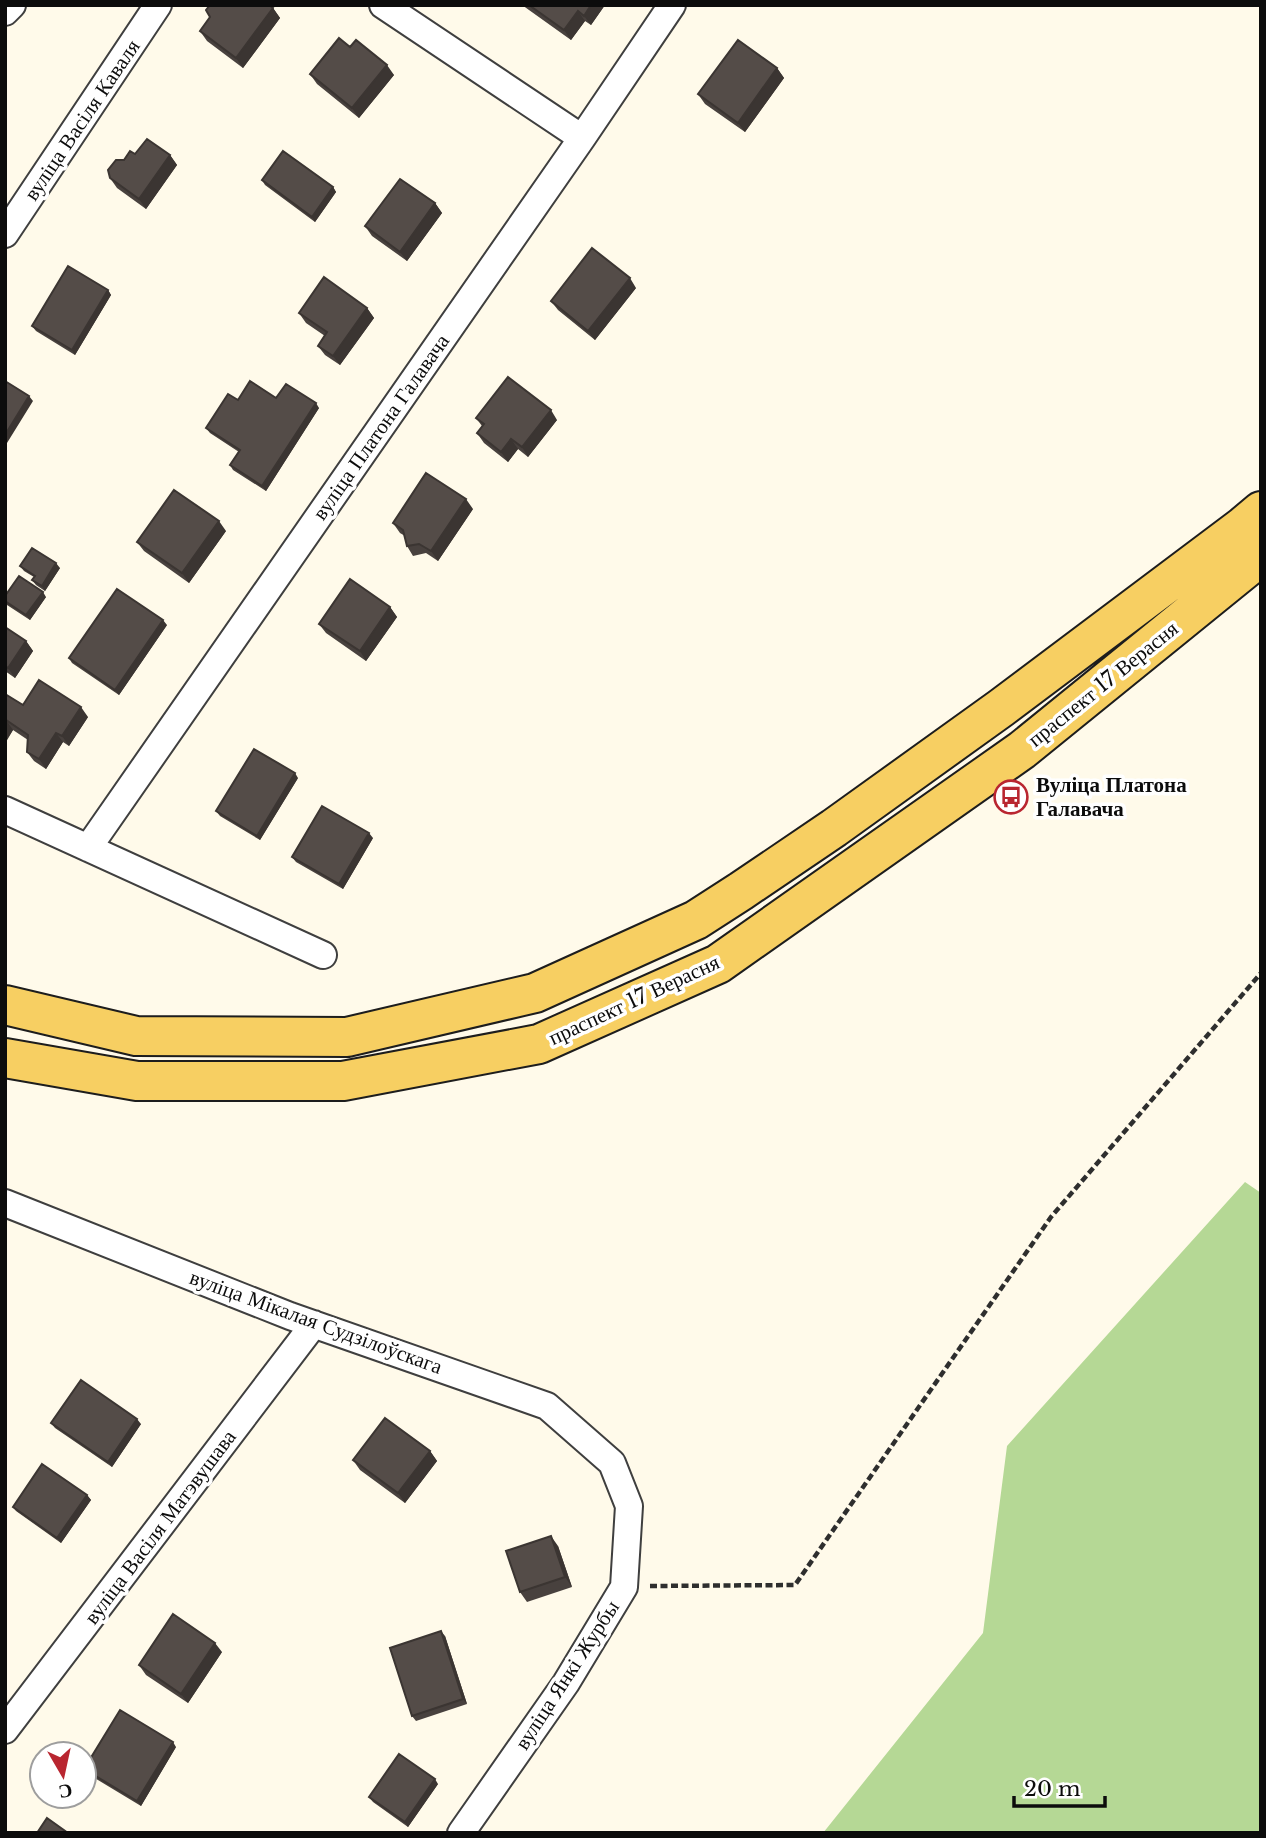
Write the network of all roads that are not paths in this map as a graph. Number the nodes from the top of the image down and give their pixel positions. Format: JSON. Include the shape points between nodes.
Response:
{"nodes":[{"id":1,"x":12,"y":5,"type":"edge"},
{"id":2,"x":158,"y":5,"type":"edge"},
{"id":3,"x":383,"y":5,"type":"edge"},
{"id":4,"x":672,"y":5,"type":"edge"},
{"id":5,"x":5,"y":12,"type":"edge"},
{"id":6,"x":582,"y":138,"type":"junction"},
{"id":7,"x":5,"y":234,"type":"edge"},
{"id":8,"x":1261,"y":511,"type":"edge"},
{"id":9,"x":1261,"y":556,"type":"edge"},
{"id":10,"x":5,"y":810,"type":"edge"},
{"id":11,"x":88,"y":848,"type":"junction"},
{"id":12,"x":323,"y":955,"type":"dead end"},
{"id":13,"x":5,"y":1005,"type":"edge"},
{"id":14,"x":5,"y":1058,"type":"edge"},
{"id":15,"x":5,"y":1203,"type":"edge"},
{"id":16,"x":314,"y":1324,"type":"junction"},
{"id":17,"x":612,"y":1463,"type":"joint"},
{"id":18,"x":5,"y":1730,"type":"edge"},
{"id":19,"x":461,"y":1833,"type":"edge"}],
"edges":[{"from":1,"to":5,"type":"street"},
{"from":2,"to":7,"type":"street","name":"вуліца Васіля Каваля"},
{"from":3,"to":6,"type":"street"},
{"from":4,"to":6,"type":"street","name":"вуліца Платона Галавача"},
{"from":6,"to":11,"type":"street","name":"вуліца Платона Галавача"},
{"from":8,"to":13,"type":"main road","name":"праспект 17 Верасня","via":[[1001,708],[741,891],[696,920],[535,992],[347,1037],[136,1036]]},
{"from":9,"to":14,"type":"main road","name":"праспект 17 Верасня","via":[[1022,750],[718,964],[539,1044],[343,1082],[137,1081]]},
{"from":10,"to":11,"type":"street"},
{"from":11,"to":12,"type":"street"},
{"from":15,"to":16,"type":"street","name":"вуліца Мікалая Судзілоўскага"},
{"from":16,"to":17,"type":"street","name":"вуліца Мікалая Судзілоўскага","via":[[547,1406]]},
{"from":16,"to":18,"type":"street","name":"вуліца Васіля Матэвушава"},
{"from":17,"to":19,"type":"street","name":"вуліца Янкі Журбы","via":[[629,1506],[624,1587],[566,1683]]}]}
